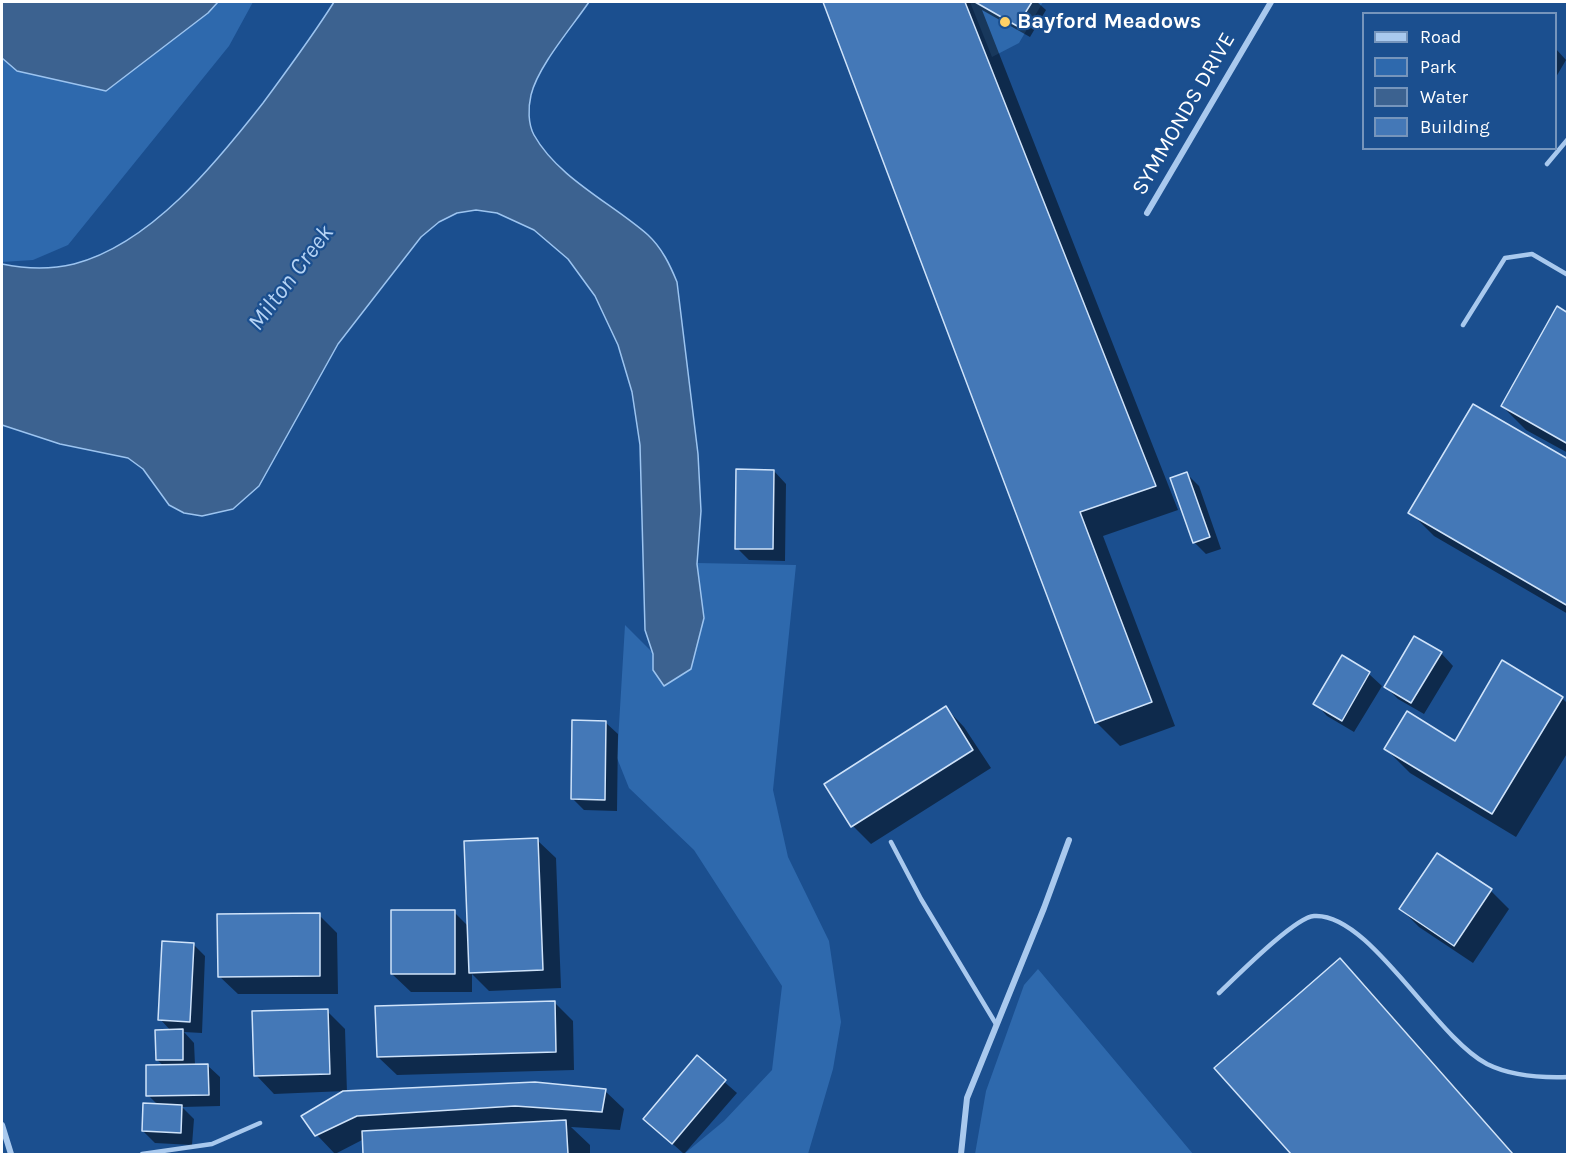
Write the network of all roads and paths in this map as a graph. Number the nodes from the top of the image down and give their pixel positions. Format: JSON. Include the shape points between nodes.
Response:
{"nodes":[{"id":1,"x":1271,"y":2,"type":"edge"},
{"id":2,"x":1568,"y":139,"type":"edge"},
{"id":3,"x":1547,"y":164,"type":"dead end"},
{"id":4,"x":1147,"y":213,"type":"dead end"},
{"id":5,"x":1568,"y":274,"type":"edge"},
{"id":6,"x":1463,"y":325,"type":"dead end"},
{"id":7,"x":1069,"y":840,"type":"dead end"},
{"id":8,"x":891,"y":842,"type":"dead end"},
{"id":9,"x":1219,"y":993,"type":"dead end"},
{"id":10,"x":996,"y":1024,"type":"junction"},
{"id":11,"x":1568,"y":1077,"type":"edge"},
{"id":12,"x":260,"y":1123,"type":"dead end"},
{"id":13,"x":2,"y":1125,"type":"edge"},
{"id":14,"x":12,"y":1155,"type":"edge"},
{"id":15,"x":142,"y":1155,"type":"edge"},
{"id":16,"x":961,"y":1155,"type":"edge"}],
"edges":[{"from":1,"to":4,"type":"street","name":"SYMMONDS DRIVE"},
{"from":2,"to":3,"type":"lane"},
{"from":5,"to":6,"type":"lane","via":[[1532,254],[1505,258]]},
{"from":7,"to":10,"type":"street"},
{"from":8,"to":10,"type":"lane"},
{"from":9,"to":11,"type":"lane","via":[[1292,927],[1313,915],[1335,919],[1371,945],[1471,1053],[1517,1074]]},
{"from":10,"to":16,"type":"street","via":[[967,1098]]},
{"from":12,"to":15,"type":"lane","via":[[212,1144]]},
{"from":13,"to":14,"type":"street"}]}
